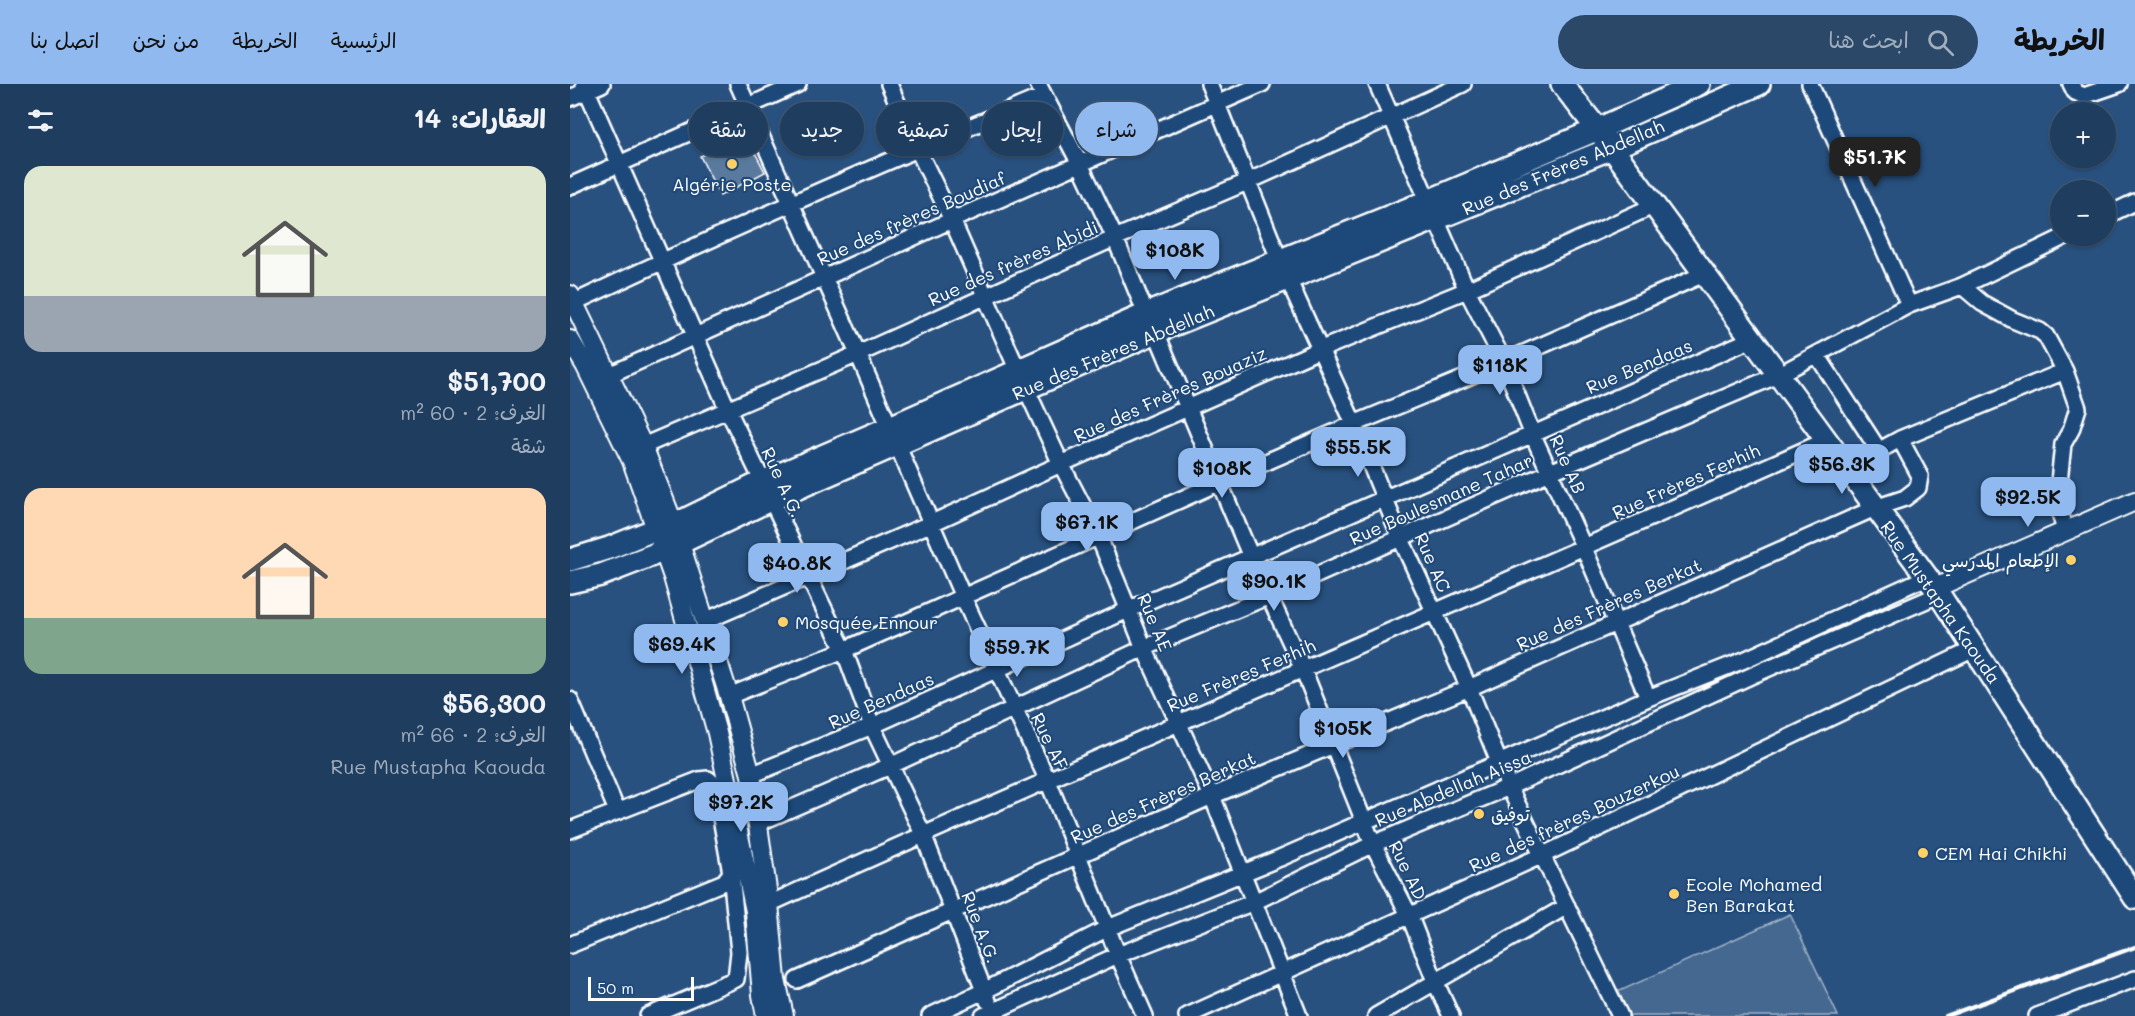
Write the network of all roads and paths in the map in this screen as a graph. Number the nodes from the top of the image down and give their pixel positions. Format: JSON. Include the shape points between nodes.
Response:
{"nodes":[{"id":1,"x":603,"y":84,"type":"edge"},
{"id":2,"x":738,"y":84,"type":"edge"},
{"id":3,"x":798,"y":84,"type":"edge"},
{"id":4,"x":889,"y":84,"type":"edge"},
{"id":5,"x":1209,"y":84,"type":"edge"},
{"id":6,"x":1262,"y":84,"type":"edge"},
{"id":7,"x":1377,"y":84,"type":"edge"},
{"id":8,"x":1463,"y":84,"type":"edge"},
{"id":9,"x":1562,"y":84,"type":"edge"},
{"id":10,"x":1699,"y":84,"type":"edge"},
{"id":11,"x":1759,"y":84,"type":"edge"},
{"id":12,"x":1810,"y":84,"type":"edge"},
{"id":13,"x":2071,"y":84,"type":"edge"},
{"id":14,"x":2119,"y":84,"type":"edge"},
{"id":15,"x":586,"y":87,"type":"edge"},
{"id":16,"x":1041,"y":90,"type":"edge"},
{"id":17,"x":570,"y":98,"type":"edge"},
{"id":18,"x":746,"y":102,"type":"edge"},
{"id":19,"x":754,"y":102,"type":"edge"},
{"id":20,"x":897,"y":102,"type":"edge"},
{"id":21,"x":1217,"y":104,"type":"junction"},
{"id":22,"x":1393,"y":117,"type":"junction"},
{"id":23,"x":970,"y":123,"type":"edge"},
{"id":24,"x":1596,"y":130,"type":"junction"},
{"id":25,"x":689,"y":132,"type":"edge"},
{"id":26,"x":1611,"y":148,"type":"junction"},
{"id":27,"x":768,"y":153,"type":"edge"},
{"id":28,"x":899,"y":156,"type":"edge"},
{"id":29,"x":921,"y":156,"type":"edge"},
{"id":30,"x":619,"y":164,"type":"junction"},
{"id":31,"x":1080,"y":164,"type":"junction"},
{"id":32,"x":1247,"y":182,"type":"junction"},
{"id":33,"x":570,"y":186,"type":"edge"},
{"id":34,"x":2135,"y":202,"type":"edge"},
{"id":35,"x":790,"y":203,"type":"junction"},
{"id":36,"x":1653,"y":206,"type":"junction"},
{"id":37,"x":1433,"y":210,"type":"junction"},
{"id":38,"x":2116,"y":211,"type":"edge"},
{"id":39,"x":952,"y":220,"type":"junction"},
{"id":40,"x":1115,"y":238,"type":"junction"},
{"id":41,"x":2050,"y":244,"type":"edge"},
{"id":42,"x":1280,"y":259,"type":"junction"},
{"id":43,"x":663,"y":261,"type":"junction"},
{"id":44,"x":1704,"y":274,"type":"junction"},
{"id":45,"x":824,"y":278,"type":"junction"},
{"id":46,"x":1288,"y":279,"type":"junction"},
{"id":47,"x":1962,"y":286,"type":"junction"},
{"id":48,"x":1467,"y":290,"type":"junction"},
{"id":49,"x":984,"y":296,"type":"junction"},
{"id":50,"x":573,"y":298,"type":"edge"},
{"id":51,"x":1909,"y":305,"type":"junction"},
{"id":52,"x":1151,"y":323,"type":"junction"},
{"id":53,"x":694,"y":336,"type":"junction"},
{"id":54,"x":1752,"y":339,"type":"junction"},
{"id":55,"x":570,"y":340,"type":"edge"},
{"id":56,"x":1319,"y":350,"type":"junction"},
{"id":57,"x":858,"y":354,"type":"junction"},
{"id":58,"x":1817,"y":356,"type":"junction"},
{"id":59,"x":1504,"y":362,"type":"junction"},
{"id":60,"x":2065,"y":371,"type":"junction"},
{"id":61,"x":609,"y":375,"type":"junction"},
{"id":62,"x":1778,"y":375,"type":"junction"},
{"id":63,"x":1023,"y":380,"type":"junction"},
{"id":64,"x":1188,"y":408,"type":"junction"},
{"id":65,"x":728,"y":410,"type":"junction"},
{"id":66,"x":1354,"y":424,"type":"junction"},
{"id":67,"x":1532,"y":433,"type":"junction"},
{"id":68,"x":892,"y":437,"type":"junction"},
{"id":69,"x":1900,"y":439,"type":"junction"},
{"id":70,"x":1827,"y":440,"type":"junction"},
{"id":71,"x":643,"y":446,"type":"junction"},
{"id":72,"x":1878,"y":449,"type":"junction"},
{"id":73,"x":1061,"y":464,"type":"junction"},
{"id":74,"x":1847,"y":468,"type":"junction"},
{"id":75,"x":1550,"y":472,"type":"junction"},
{"id":76,"x":1220,"y":482,"type":"junction"},
{"id":77,"x":766,"y":491,"type":"junction"},
{"id":78,"x":1385,"y":500,"type":"junction"},
{"id":79,"x":2135,"y":501,"type":"edge"},
{"id":80,"x":1875,"y":508,"type":"junction"},
{"id":81,"x":932,"y":523,"type":"junction"},
{"id":82,"x":2065,"y":532,"type":"junction"},
{"id":83,"x":1098,"y":535,"type":"junction"},
{"id":84,"x":669,"y":537,"type":"junction"},
{"id":85,"x":1401,"y":538,"type":"junction"},
{"id":86,"x":1584,"y":548,"type":"junction"},
{"id":87,"x":1251,"y":557,"type":"junction"},
{"id":88,"x":570,"y":560,"type":"edge"},
{"id":89,"x":807,"y":578,"type":"junction"},
{"id":90,"x":570,"y":582,"type":"edge"},
{"id":91,"x":1933,"y":587,"type":"junction"},
{"id":92,"x":1269,"y":596,"type":"junction"},
{"id":93,"x":963,"y":597,"type":"junction"},
{"id":94,"x":1128,"y":610,"type":"junction"},
{"id":95,"x":1434,"y":612,"type":"junction"},
{"id":96,"x":705,"y":621,"type":"junction"},
{"id":97,"x":1614,"y":622,"type":"junction"},
{"id":98,"x":1144,"y":648,"type":"junction"},
{"id":99,"x":1974,"y":649,"type":"junction"},
{"id":100,"x":844,"y":650,"type":"junction"},
{"id":101,"x":1303,"y":669,"type":"junction"},
{"id":102,"x":996,"y":670,"type":"junction"},
{"id":103,"x":1469,"y":688,"type":"junction"},
{"id":104,"x":729,"y":696,"type":"junction"},
{"id":105,"x":1648,"y":698,"type":"junction"},
{"id":106,"x":570,"y":700,"type":"edge"},
{"id":107,"x":1013,"y":709,"type":"junction"},
{"id":108,"x":1177,"y":724,"type":"junction"},
{"id":109,"x":872,"y":726,"type":"junction"},
{"id":110,"x":1334,"y":744,"type":"junction"},
{"id":111,"x":1498,"y":762,"type":"junction"},
{"id":112,"x":892,"y":765,"type":"junction"},
{"id":113,"x":751,"y":775,"type":"junction"},
{"id":114,"x":1048,"y":781,"type":"junction"},
{"id":115,"x":1509,"y":787,"type":"junction"},
{"id":116,"x":1212,"y":796,"type":"junction"},
{"id":117,"x":617,"y":811,"type":"junction"},
{"id":118,"x":1363,"y":820,"type":"junction"},
{"id":119,"x":758,"y":823,"type":"junction"},
{"id":120,"x":570,"y":830,"type":"edge"},
{"id":121,"x":923,"y":834,"type":"junction"},
{"id":122,"x":1373,"y":844,"type":"junction"},
{"id":123,"x":1077,"y":855,"type":"junction"},
{"id":124,"x":1543,"y":855,"type":"junction"},
{"id":125,"x":731,"y":873,"type":"junction"},
{"id":126,"x":1242,"y":873,"type":"junction"},
{"id":127,"x":2135,"y":898,"type":"edge"},
{"id":128,"x":1254,"y":902,"type":"junction"},
{"id":129,"x":770,"y":904,"type":"junction"},
{"id":130,"x":1567,"y":906,"type":"junction"},
{"id":131,"x":954,"y":912,"type":"junction"},
{"id":132,"x":1410,"y":917,"type":"junction"},
{"id":133,"x":1108,"y":928,"type":"junction"},
{"id":134,"x":570,"y":945,"type":"edge"},
{"id":135,"x":1118,"y":955,"type":"junction"},
{"id":136,"x":1282,"y":973,"type":"junction"},
{"id":137,"x":2135,"y":979,"type":"edge"},
{"id":138,"x":797,"y":980,"type":"dead end"},
{"id":139,"x":1435,"y":981,"type":"junction"},
{"id":140,"x":984,"y":991,"type":"junction"},
{"id":141,"x":990,"y":1015,"type":"edge"},
{"id":142,"x":648,"y":1016,"type":"edge"},
{"id":143,"x":766,"y":1016,"type":"edge"},
{"id":144,"x":784,"y":1016,"type":"edge"},
{"id":145,"x":930,"y":1016,"type":"edge"},
{"id":146,"x":1145,"y":1016,"type":"edge"},
{"id":147,"x":1187,"y":1016,"type":"edge"},
{"id":148,"x":1299,"y":1016,"type":"edge"},
{"id":149,"x":1376,"y":1016,"type":"edge"},
{"id":150,"x":1451,"y":1016,"type":"edge"},
{"id":151,"x":1620,"y":1016,"type":"edge"},
{"id":152,"x":2037,"y":1016,"type":"edge"}],
"edges":[{"from":1,"to":15,"type":"street"},
{"from":2,"to":18,"type":"street","name":"Rue AF"},
{"from":3,"to":19,"type":"street"},
{"from":4,"to":20,"type":"street","name":"Rue AE"},
{"from":5,"to":21,"type":"street","name":"Rue AC"},
{"from":6,"to":21,"type":"street","name":"Rue des frères Boudiaf"},
{"from":7,"to":22,"type":"street","name":"Rue AB"},
{"from":8,"to":22,"type":"street","name":"Rue des frères Abidi"},
{"from":9,"to":24,"type":"main road","name":"Rue Mustapha Kaouda"},
{"from":10,"to":24,"type":"main road","name":"Rue des Frères Abdellah"},
{"from":11,"to":26,"type":"main road","name":"Rue des Frères Abdellah"},
{"from":12,"to":51,"type":"street"},
{"from":13,"to":14,"type":"street","via":[[2077,94],[2084,96]]},
{"from":15,"to":17,"type":"street"},
{"from":15,"to":30,"type":"street","name":"Rue A.G."},
{"from":16,"to":23,"type":"street"},
{"from":16,"to":31,"type":"street","name":"Rue AD"},
{"from":21,"to":31,"type":"street","name":"Rue des frères Boudiaf"},
{"from":21,"to":32,"type":"street","name":"Rue AC"},
{"from":22,"to":32,"type":"street","name":"Rue des frères Abidi"},
{"from":22,"to":37,"type":"street","name":"Rue AB"},
{"from":24,"to":26,"type":"main road","name":"Rue Mustapha Kaouda"},
{"from":24,"to":37,"type":"main road","name":"Rue des Frères Abdellah"},
{"from":25,"to":30,"type":"street"},
{"from":26,"to":36,"type":"main road","name":"Rue Mustapha Kaouda"},
{"from":26,"to":37,"type":"main road","name":"Rue des Frères Abdellah"},
{"from":27,"to":35,"type":"street","name":"Rue AF"},
{"from":28,"to":35,"type":"street"},
{"from":29,"to":39,"type":"street","name":"Rue AE"},
{"from":30,"to":33,"type":"street"},
{"from":30,"to":43,"type":"street","name":"Rue A.G."},
{"from":31,"to":39,"type":"street","name":"Rue des frères Boudiaf"},
{"from":31,"to":40,"type":"street","name":"Rue AD"},
{"from":32,"to":40,"type":"street","name":"Rue des frères Abidi"},
{"from":32,"to":42,"type":"street","name":"Rue AC"},
{"from":34,"to":38,"type":"street"},
{"from":35,"to":43,"type":"street"},
{"from":35,"to":45,"type":"street","name":"Rue AF"},
{"from":36,"to":44,"type":"main road","name":"Rue Mustapha Kaouda"},
{"from":36,"to":48,"type":"street","name":"Rue des Frères Bouaziz"},
{"from":37,"to":42,"type":"main road","name":"Rue des Frères Abdellah"},
{"from":37,"to":46,"type":"main road","name":"Rue des Frères Abdellah"},
{"from":37,"to":48,"type":"street","name":"Rue AB"},
{"from":39,"to":45,"type":"street","name":"Rue des frères Boudiaf"},
{"from":39,"to":49,"type":"street","name":"Rue AE"},
{"from":40,"to":49,"type":"street","name":"Rue des frères Abidi"},
{"from":40,"to":52,"type":"street","name":"Rue AD"},
{"from":41,"to":47,"type":"street","name":"Rue Boulesmane Tahar"},
{"from":42,"to":46,"type":"street","name":"Rue AC"},
{"from":42,"to":52,"type":"main road","name":"Rue des Frères Abdellah"},
{"from":43,"to":50,"type":"street"},
{"from":43,"to":53,"type":"street","name":"Rue A.G."},
{"from":44,"to":54,"type":"main road","name":"Rue Mustapha Kaouda"},
{"from":44,"to":59,"type":"street"},
{"from":45,"to":53,"type":"street","name":"Rue des frères Boudiaf"},
{"from":45,"to":57,"type":"street","name":"Rue AF"},
{"from":46,"to":52,"type":"main road","name":"Rue des Frères Abdellah"},
{"from":46,"to":56,"type":"street","name":"Rue AC"},
{"from":47,"to":51,"type":"street","name":"Rue Boulesmane Tahar"},
{"from":47,"to":60,"type":"street","via":[[1982,303],[2046,336]]},
{"from":48,"to":56,"type":"street","name":"Rue des Frères Bouaziz"},
{"from":48,"to":59,"type":"street","name":"Rue AB"},
{"from":49,"to":57,"type":"street","name":"Rue des frères Abidi"},
{"from":49,"to":63,"type":"street","name":"Rue AE"},
{"from":50,"to":61,"type":"street"},
{"from":51,"to":58,"type":"street","name":"Rue Boulesmane Tahar"},
{"from":52,"to":63,"type":"main road","name":"Rue des Frères Abdellah"},
{"from":52,"to":64,"type":"street","name":"Rue AD"},
{"from":53,"to":61,"type":"street","name":"Rue des frères Boudiaf"},
{"from":53,"to":65,"type":"street","name":"Rue A.G."},
{"from":54,"to":62,"type":"main road","name":"Rue Mustapha Kaouda"},
{"from":54,"to":67,"type":"street","name":"Rue Bendaas"},
{"from":55,"to":84,"type":"street"},
{"from":56,"to":64,"type":"street","name":"Rue des Frères Bouaziz"},
{"from":56,"to":66,"type":"street","name":"Rue AC"},
{"from":57,"to":65,"type":"street","name":"Rue des frères Abidi"},
{"from":57,"to":68,"type":"street","name":"Rue AF"},
{"from":58,"to":62,"type":"street","name":"Rue Boulesmane Tahar"},
{"from":58,"to":72,"type":"street"},
{"from":59,"to":66,"type":"street"},
{"from":59,"to":67,"type":"street","name":"Rue AB"},
{"from":60,"to":69,"type":"street"},
{"from":60,"to":82,"type":"street","via":[[2078,408],[2063,444],[2059,482],[2058,504]]},
{"from":61,"to":71,"type":"street"},
{"from":62,"to":70,"type":"main road","name":"Rue Mustapha Kaouda"},
{"from":62,"to":75,"type":"street","name":"Rue Boulesmane Tahar"},
{"from":63,"to":68,"type":"main road","name":"Rue des Frères Abdellah"},
{"from":63,"to":73,"type":"street","name":"Rue AE"},
{"from":64,"to":73,"type":"street","name":"Rue des Frères Bouaziz"},
{"from":64,"to":76,"type":"street","name":"Rue AD"},
{"from":65,"to":71,"type":"street","name":"Rue des frères Abidi"},
{"from":65,"to":77,"type":"street","name":"Rue A.G."},
{"from":66,"to":76,"type":"street"},
{"from":66,"to":78,"type":"street","name":"Rue AC"},
{"from":67,"to":75,"type":"street","name":"Rue AB"},
{"from":67,"to":78,"type":"street","name":"Rue Bendaas"},
{"from":68,"to":77,"type":"main road","name":"Rue des Frères Abdellah"},
{"from":68,"to":81,"type":"street","name":"Rue AF"},
{"from":69,"to":72,"type":"street"},
{"from":69,"to":80,"type":"street","name":"Rue des Frères Berkat","via":[[1921,483],[1905,498]]},
{"from":70,"to":74,"type":"main road","name":"Rue Mustapha Kaouda"},
{"from":70,"to":86,"type":"street","name":"Rue Frères Ferhih"},
{"from":71,"to":84,"type":"street"},
{"from":72,"to":74,"type":"street"},
{"from":73,"to":81,"type":"street","name":"Rue des Frères Bouaziz"},
{"from":73,"to":83,"type":"street","name":"Rue AE"},
{"from":74,"to":80,"type":"main road","name":"Rue Mustapha Kaouda"},
{"from":75,"to":85,"type":"street","name":"Rue Boulesmane Tahar"},
{"from":75,"to":86,"type":"street","name":"Rue AB"},
{"from":76,"to":83,"type":"street"},
{"from":76,"to":87,"type":"street","name":"Rue AD"},
{"from":77,"to":84,"type":"main road","name":"Rue des Frères Abdellah"},
{"from":77,"to":89,"type":"street","name":"Rue A.G."},
{"from":78,"to":85,"type":"street","name":"Rue AC"},
{"from":78,"to":87,"type":"street","name":"Rue Bendaas"},
{"from":79,"to":82,"type":"street"},
{"from":80,"to":91,"type":"main road","name":"Rue Mustapha Kaouda"},
{"from":80,"to":97,"type":"street","name":"Rue des Frères Berkat"},
{"from":81,"to":89,"type":"street","name":"Rue des Frères Bouaziz"},
{"from":81,"to":93,"type":"street","name":"Rue AF"},
{"from":82,"to":91,"type":"street"},
{"from":83,"to":93,"type":"street"},
{"from":83,"to":94,"type":"street","name":"Rue AE"},
{"from":84,"to":88,"type":"main road","name":"Rue des Frères Abdellah"},
{"from":84,"to":90,"type":"main road","name":"Rue des Frères Abdellah","via":[[601,575]]},
{"from":84,"to":96,"type":"street"},
{"from":84,"to":143,"type":"street","via":[[673,577],[717,733],[755,911]]},
{"from":85,"to":92,"type":"street","name":"Rue Boulesmane Tahar"},
{"from":85,"to":95,"type":"street","name":"Rue AC"},
{"from":86,"to":95,"type":"street","name":"Rue Frères Ferhih"},
{"from":86,"to":97,"type":"street","name":"Rue AB"},
{"from":87,"to":92,"type":"street","name":"Rue AD"},
{"from":87,"to":94,"type":"street","name":"Rue Bendaas"},
{"from":89,"to":96,"type":"street","name":"Rue des Frères Bouaziz"},
{"from":89,"to":100,"type":"street","name":"Rue A.G."},
{"from":91,"to":99,"type":"main road","name":"Rue Mustapha Kaouda"},
{"from":91,"to":105,"type":"street"},
{"from":91,"to":115,"type":"street","name":"Rue Abdellah Aissa"},
{"from":92,"to":98,"type":"street","name":"Rue Boulesmane Tahar"},
{"from":92,"to":101,"type":"street","name":"Rue AD"},
{"from":93,"to":100,"type":"street"},
{"from":93,"to":102,"type":"street","name":"Rue AF"},
{"from":94,"to":98,"type":"street","name":"Rue AE"},
{"from":94,"to":102,"type":"street","name":"Rue Bendaas"},
{"from":95,"to":101,"type":"street","name":"Rue Frères Ferhih"},
{"from":95,"to":103,"type":"street","name":"Rue AC"},
{"from":96,"to":104,"type":"street"},
{"from":97,"to":103,"type":"street","name":"Rue des Frères Berkat"},
{"from":97,"to":105,"type":"street","name":"Rue AB"},
{"from":98,"to":107,"type":"street","name":"Rue Boulesmane Tahar"},
{"from":98,"to":108,"type":"street","name":"Rue AE"},
{"from":99,"to":124,"type":"street","name":"Rue des frères Bouzerkou"},
{"from":99,"to":127,"type":"main road","name":"Rue Mustapha Kaouda"},
{"from":100,"to":104,"type":"street"},
{"from":100,"to":109,"type":"street","name":"Rue A.G."},
{"from":101,"to":108,"type":"street","name":"Rue Frères Ferhih"},
{"from":101,"to":110,"type":"street","name":"Rue AD"},
{"from":102,"to":107,"type":"street","name":"Rue AF"},
{"from":102,"to":109,"type":"street","name":"Rue Bendaas"},
{"from":103,"to":110,"type":"street","name":"Rue des Frères Berkat"},
{"from":103,"to":111,"type":"street","name":"Rue AC"},
{"from":104,"to":113,"type":"street"},
{"from":105,"to":111,"type":"street"},
{"from":106,"to":117,"type":"street"},
{"from":107,"to":112,"type":"street","name":"Rue Boulesmane Tahar"},
{"from":107,"to":114,"type":"street","name":"Rue AF"},
{"from":108,"to":114,"type":"street","name":"Rue Frères Ferhih"},
{"from":108,"to":116,"type":"street","name":"Rue AE"},
{"from":109,"to":112,"type":"street","name":"Rue A.G."},
{"from":109,"to":113,"type":"street","name":"Rue Bendaas"},
{"from":110,"to":116,"type":"street","name":"Rue des Frères Berkat"},
{"from":110,"to":118,"type":"street","name":"Rue AD"},
{"from":111,"to":115,"type":"street","name":"Rue AC"},
{"from":111,"to":118,"type":"street"},
{"from":112,"to":119,"type":"street","name":"Rue Boulesmane Tahar"},
{"from":112,"to":121,"type":"street","name":"Rue A.G."},
{"from":113,"to":119,"type":"street"},
{"from":114,"to":121,"type":"street","name":"Rue Frères Ferhih"},
{"from":114,"to":123,"type":"street","name":"Rue AF"},
{"from":115,"to":122,"type":"street","name":"Rue Abdellah Aissa"},
{"from":115,"to":124,"type":"street","name":"Rue AC"},
{"from":116,"to":123,"type":"street","name":"Rue des Frères Berkat"},
{"from":116,"to":126,"type":"street","name":"Rue AE"},
{"from":117,"to":120,"type":"street"},
{"from":117,"to":125,"type":"street","via":[[708,779],[715,785]]},
{"from":118,"to":122,"type":"street","name":"Rue AD"},
{"from":118,"to":126,"type":"street"},
{"from":119,"to":129,"type":"street"},
{"from":121,"to":129,"type":"street","name":"Rue Frères Ferhih"},
{"from":121,"to":131,"type":"street","name":"Rue A.G."},
{"from":122,"to":128,"type":"street","name":"Rue Abdellah Aissa"},
{"from":122,"to":132,"type":"street","name":"Rue AD"},
{"from":123,"to":131,"type":"street","name":"Rue des Frères Berkat"},
{"from":123,"to":133,"type":"street","name":"Rue AF"},
{"from":124,"to":130,"type":"street","name":"Rue AC"},
{"from":124,"to":132,"type":"street","name":"Rue des frères Bouzerkou"},
{"from":125,"to":134,"type":"street","via":[[724,882]]},
{"from":125,"to":142,"type":"street","via":[[739,952],[736,980]]},
{"from":126,"to":128,"type":"street","name":"Rue AE"},
{"from":126,"to":133,"type":"street"},
{"from":128,"to":135,"type":"street","name":"Rue Abdellah Aissa"},
{"from":128,"to":136,"type":"street","name":"Rue AE"},
{"from":129,"to":144,"type":"street","via":[[776,980]]},
{"from":130,"to":139,"type":"street"},
{"from":130,"to":151,"type":"street","name":"Rue AC"},
{"from":131,"to":138,"type":"street","name":"Rue des Frères Berkat"},
{"from":131,"to":140,"type":"street","name":"Rue A.G."},
{"from":132,"to":136,"type":"street","name":"Rue des frères Bouzerkou"},
{"from":132,"to":139,"type":"street","name":"Rue AD"},
{"from":133,"to":135,"type":"street","name":"Rue AF"},
{"from":133,"to":140,"type":"street"},
{"from":135,"to":141,"type":"street","name":"Rue Abdellah Aissa"},
{"from":135,"to":146,"type":"street","name":"Rue AF"},
{"from":136,"to":147,"type":"street","name":"Rue des frères Bouzerkou"},
{"from":136,"to":148,"type":"street","name":"Rue AE"},
{"from":137,"to":152,"type":"street"},
{"from":139,"to":149,"type":"street"},
{"from":139,"to":150,"type":"street","name":"Rue AD"},
{"from":140,"to":141,"type":"street","name":"Rue A.G."},
{"from":140,"to":145,"type":"street"}]}
